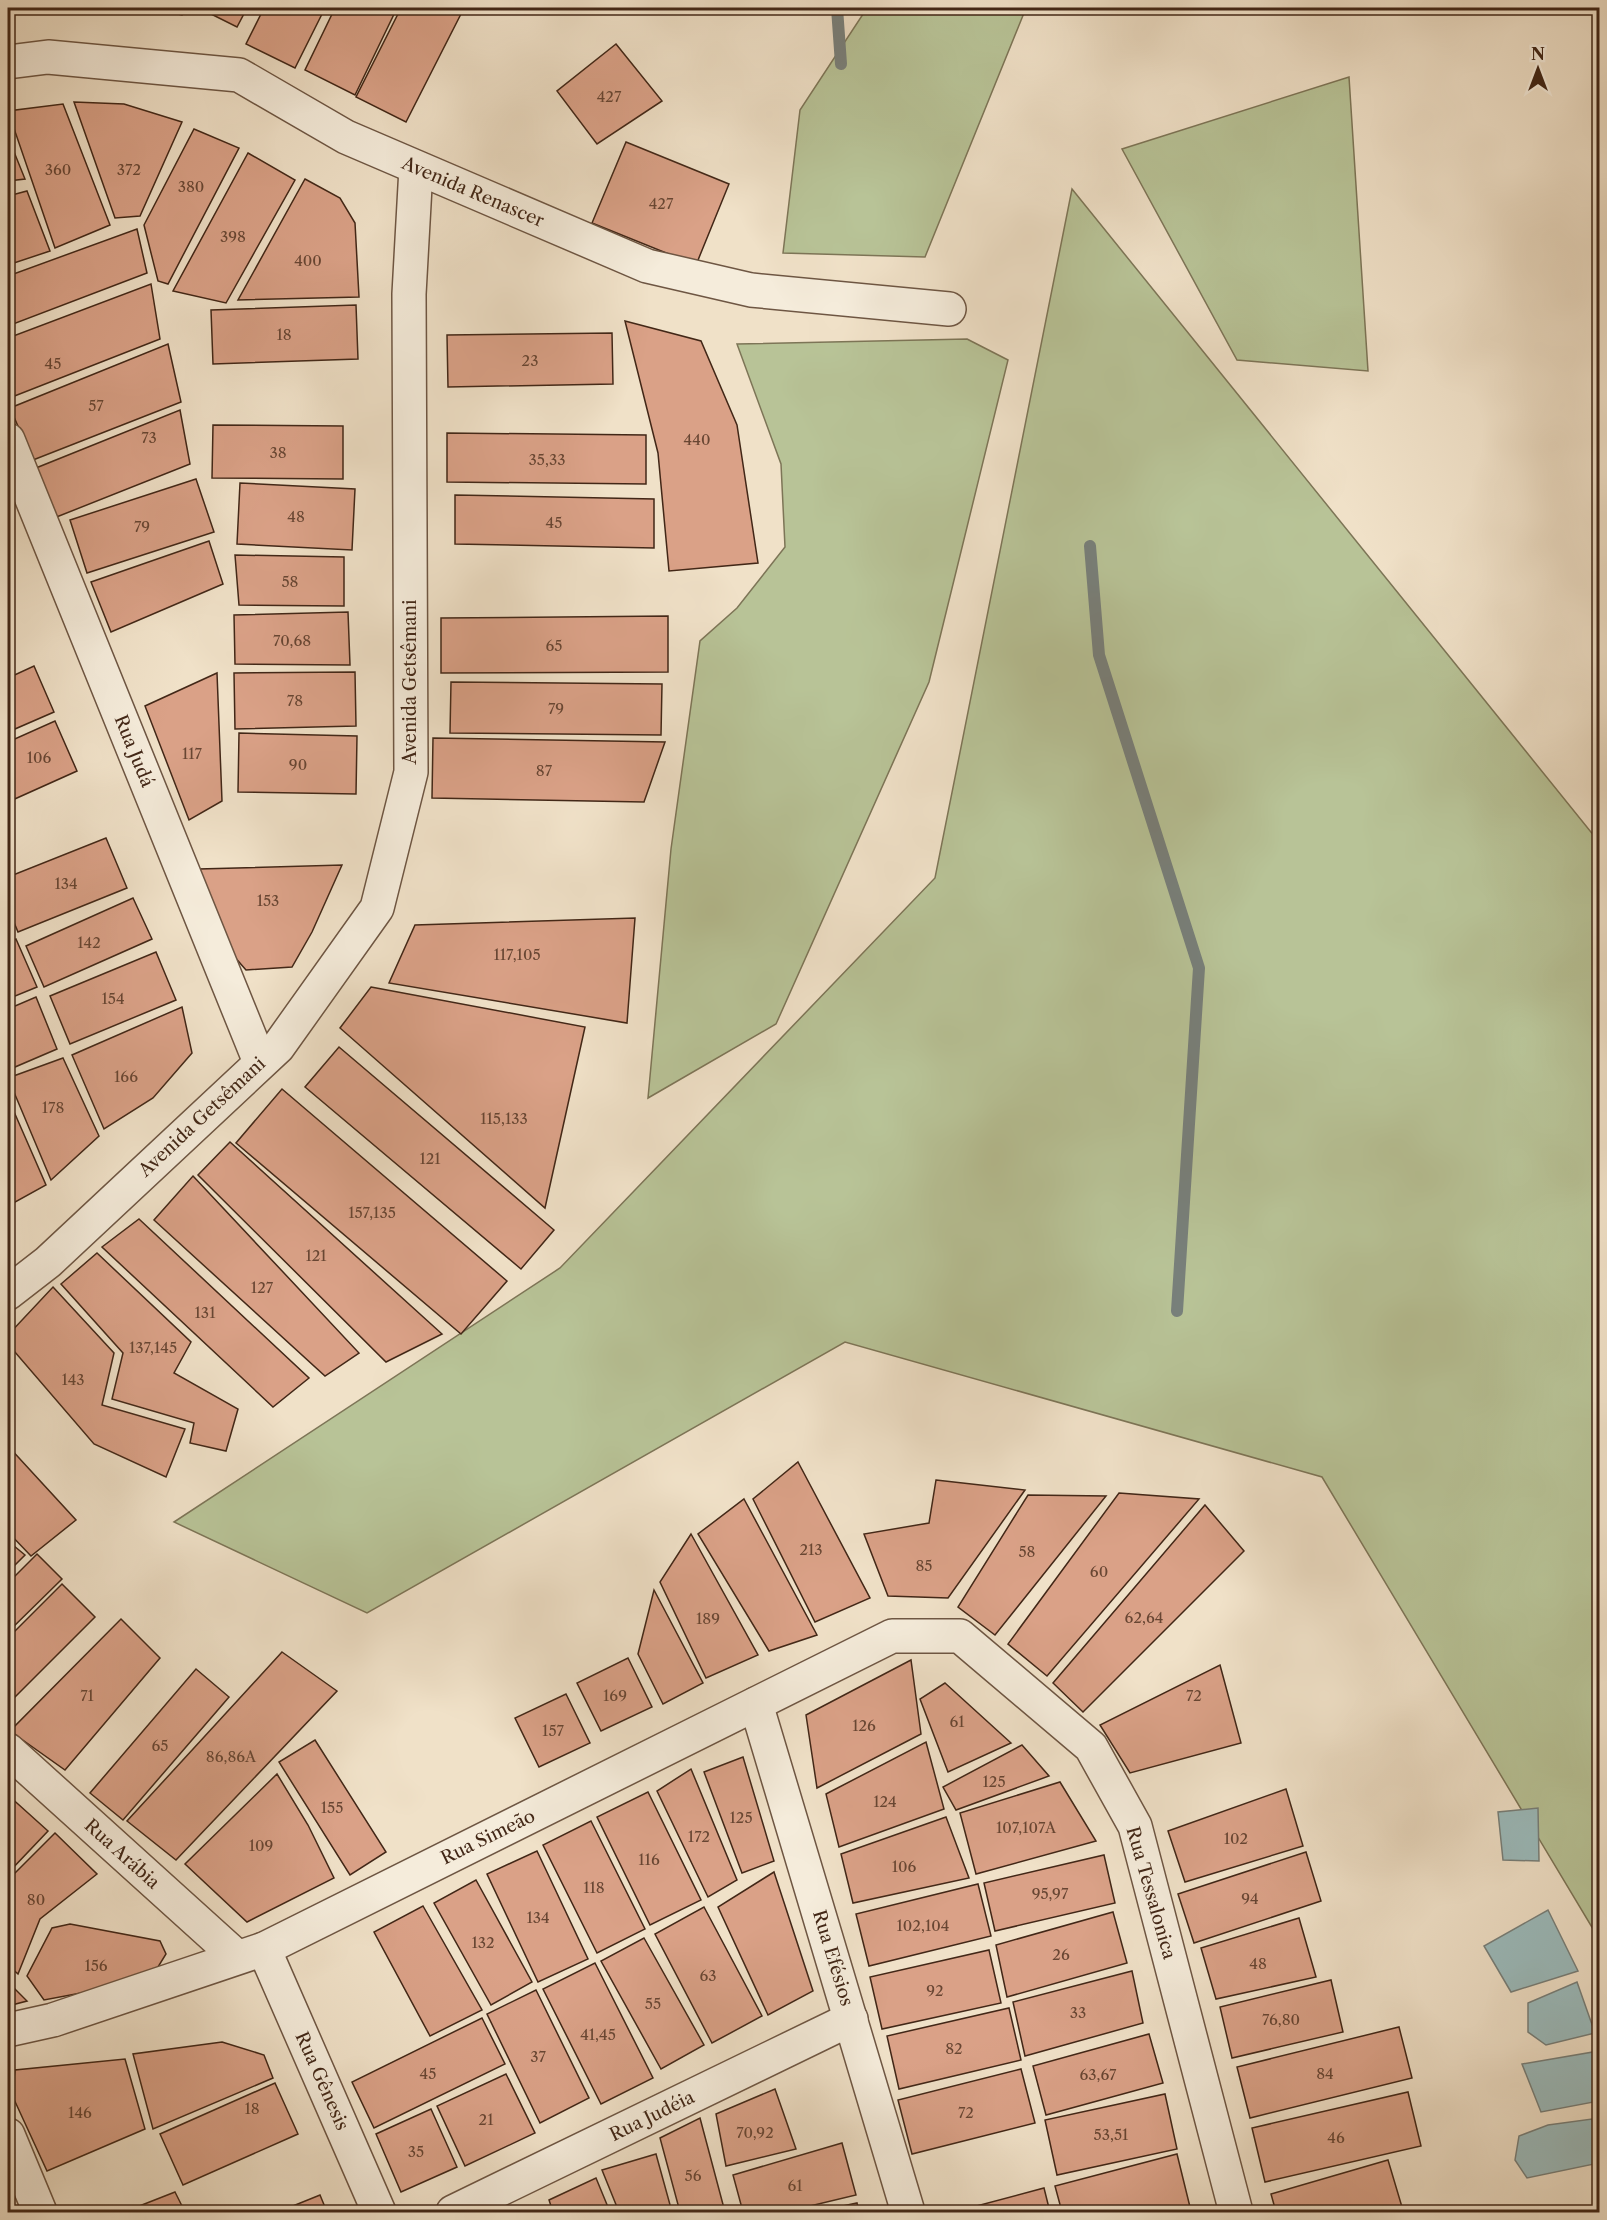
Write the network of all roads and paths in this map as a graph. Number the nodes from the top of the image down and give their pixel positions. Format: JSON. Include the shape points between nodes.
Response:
{"nodes":[{"id":1,"x":8,"y":62,"type":"edge"},
{"id":2,"x":416,"y":168,"type":"junction"},
{"id":3,"x":949,"y":309,"type":"dead end"},
{"id":4,"x":8,"y":440,"type":"edge"},
{"id":5,"x":260,"y":1062,"type":"junction"},
{"id":6,"x":8,"y":1293,"type":"edge"},
{"id":7,"x":960,"y":1636,"type":"joint"},
{"id":8,"x":756,"y":1704,"type":"junction"},
{"id":9,"x":8,"y":1750,"type":"edge"},
{"id":10,"x":251,"y":1953,"type":"junction"},
{"id":11,"x":851,"y":2019,"type":"junction"},
{"id":12,"x":8,"y":2030,"type":"edge"},
{"id":13,"x":8,"y":2135,"type":"edge"},
{"id":14,"x":40,"y":2212,"type":"edge"},
{"id":15,"x":379,"y":2212,"type":"edge"},
{"id":16,"x":453,"y":2212,"type":"edge"},
{"id":17,"x":908,"y":2212,"type":"edge"},
{"id":18,"x":1236,"y":2212,"type":"edge"}],
"edges":[{"from":1,"to":2,"type":"street","name":"Avenida Renascer","via":[[48,57],[239,75],[346,137]]},
{"from":2,"to":3,"type":"street","name":"Avenida Renascer","via":[[647,266],[752,290]]},
{"from":2,"to":5,"type":"street","name":"Avenida Getsêmani","via":[[409,294],[411,772],[377,908],[278,1047]]},
{"from":4,"to":5,"type":"street","name":"Rua Judá"},
{"from":5,"to":6,"type":"street","name":"Avenida Getsêmani","via":[[48,1262]]},
{"from":7,"to":8,"type":"street","name":"Rua Simeão","via":[[892,1636]]},
{"from":7,"to":18,"type":"street","name":"Rua Tessalonica","via":[[1091,1747],[1135,1826]]},
{"from":8,"to":10,"type":"street","name":"Rua Simeão"},
{"from":8,"to":11,"type":"street","name":"Rua Efésios"},
{"from":9,"to":10,"type":"street","name":"Rua Arábia"},
{"from":10,"to":12,"type":"street","name":"Rua Simeão","via":[[53,2020]]},
{"from":10,"to":15,"type":"street","name":"Rua Gênesis"},
{"from":11,"to":16,"type":"street","name":"Rua Judéia"},
{"from":11,"to":17,"type":"street","name":"Rua Efésios"},
{"from":13,"to":14,"type":"street"}]}
